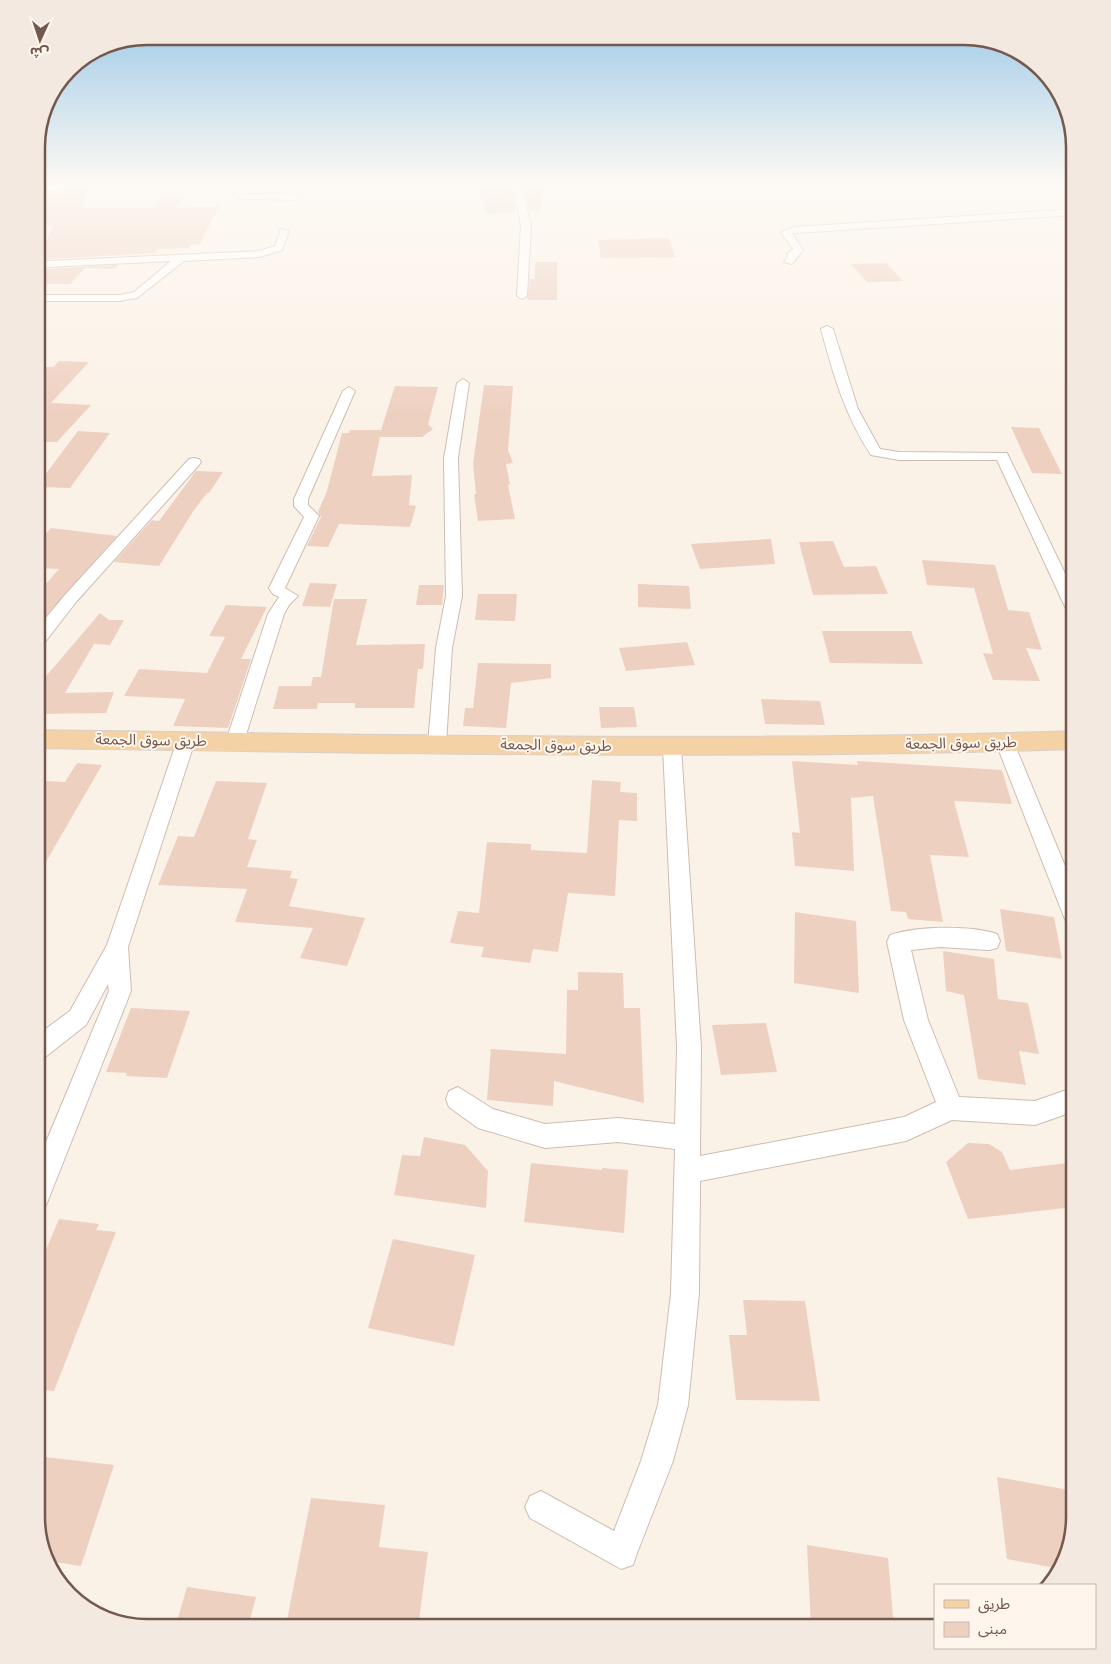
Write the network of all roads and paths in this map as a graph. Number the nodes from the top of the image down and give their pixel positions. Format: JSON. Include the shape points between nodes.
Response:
{"nodes":[{"id":1,"x":167,"y":259,"type":"edge"},
{"id":2,"x":181,"y":259,"type":"edge"},
{"id":3,"x":524,"y":259,"type":"edge"},
{"id":4,"x":792,"y":259,"type":"edge"},
{"id":5,"x":789,"y":262,"type":"dead end"},
{"id":6,"x":45,"y":265,"type":"edge"},
{"id":7,"x":522,"y":296,"type":"dead end"},
{"id":8,"x":45,"y":298,"type":"edge"},
{"id":9,"x":826,"y":329,"type":"dead end"},
{"id":10,"x":462,"y":383,"type":"dead end"},
{"id":11,"x":349,"y":391,"type":"dead end"},
{"id":12,"x":194,"y":462,"type":"dead end"},
{"id":13,"x":1066,"y":592,"type":"edge"},
{"id":14,"x":45,"y":631,"type":"edge"},
{"id":15,"x":45,"y":739,"type":"edge"},
{"id":16,"x":1066,"y":740,"type":"edge"},
{"id":17,"x":186,"y":741,"type":"junction"},
{"id":18,"x":235,"y":742,"type":"junction"},
{"id":19,"x":1005,"y":743,"type":"junction"},
{"id":20,"x":437,"y":744,"type":"junction"},
{"id":21,"x":672,"y":746,"type":"junction"},
{"id":22,"x":1066,"y":895,"type":"edge"},
{"id":23,"x":988,"y":941,"type":"dead end"},
{"id":24,"x":117,"y":948,"type":"junction"},
{"id":25,"x":45,"y":1043,"type":"edge"},
{"id":26,"x":458,"y":1099,"type":"dead end"},
{"id":27,"x":1066,"y":1102,"type":"edge"},
{"id":28,"x":952,"y":1108,"type":"junction"},
{"id":29,"x":687,"y":1138,"type":"junction"},
{"id":30,"x":687,"y":1171,"type":"junction"},
{"id":31,"x":45,"y":1177,"type":"edge"},
{"id":32,"x":542,"y":1507,"type":"dead end"}],
"edges":[{"from":1,"to":6,"type":"street"},
{"from":2,"to":8,"type":"street","via":[[137,295]]},
{"from":3,"to":7,"type":"street"},
{"from":4,"to":5,"type":"street"},
{"from":9,"to":13,"type":"street","via":[[847,394],[868,442],[876,452],[898,456],[1002,456]]},
{"from":10,"to":20,"type":"street","via":[[451,458],[454,596],[444,648]]},
{"from":11,"to":18,"type":"street","via":[[301,500],[301,506],[312,516],[277,588],[290,596],[282,602],[276,614]]},
{"from":12,"to":14,"type":"street"},
{"from":15,"to":17,"type":"main road","name":"طريق سوق الجمعة"},
{"from":16,"to":19,"type":"main road","name":"طريق سوق الجمعة"},
{"from":17,"to":18,"type":"main road","name":"طريق سوق الجمعة"},
{"from":17,"to":24,"type":"street"},
{"from":18,"to":20,"type":"main road","name":"طريق سوق الجمعة"},
{"from":19,"to":21,"type":"main road","name":"طريق سوق الجمعة"},
{"from":19,"to":22,"type":"street"},
{"from":20,"to":21,"type":"main road","name":"طريق سوق الجمعة"},
{"from":21,"to":29,"type":"street","via":[[688,1047]]},
{"from":23,"to":28,"type":"street","via":[[940,938],[898,942],[916,1020]]},
{"from":24,"to":25,"type":"street","via":[[78,1018]]},
{"from":24,"to":31,"type":"street","via":[[120,991]]},
{"from":26,"to":29,"type":"street","via":[[487,1118],[545,1136],[618,1130]]},
{"from":27,"to":28,"type":"street","via":[[1035,1113]]},
{"from":28,"to":30,"type":"street","via":[[906,1129]]},
{"from":29,"to":30,"type":"street"},
{"from":30,"to":32,"type":"street","via":[[685,1292],[673,1405],[657,1461],[621,1553]]}]}
